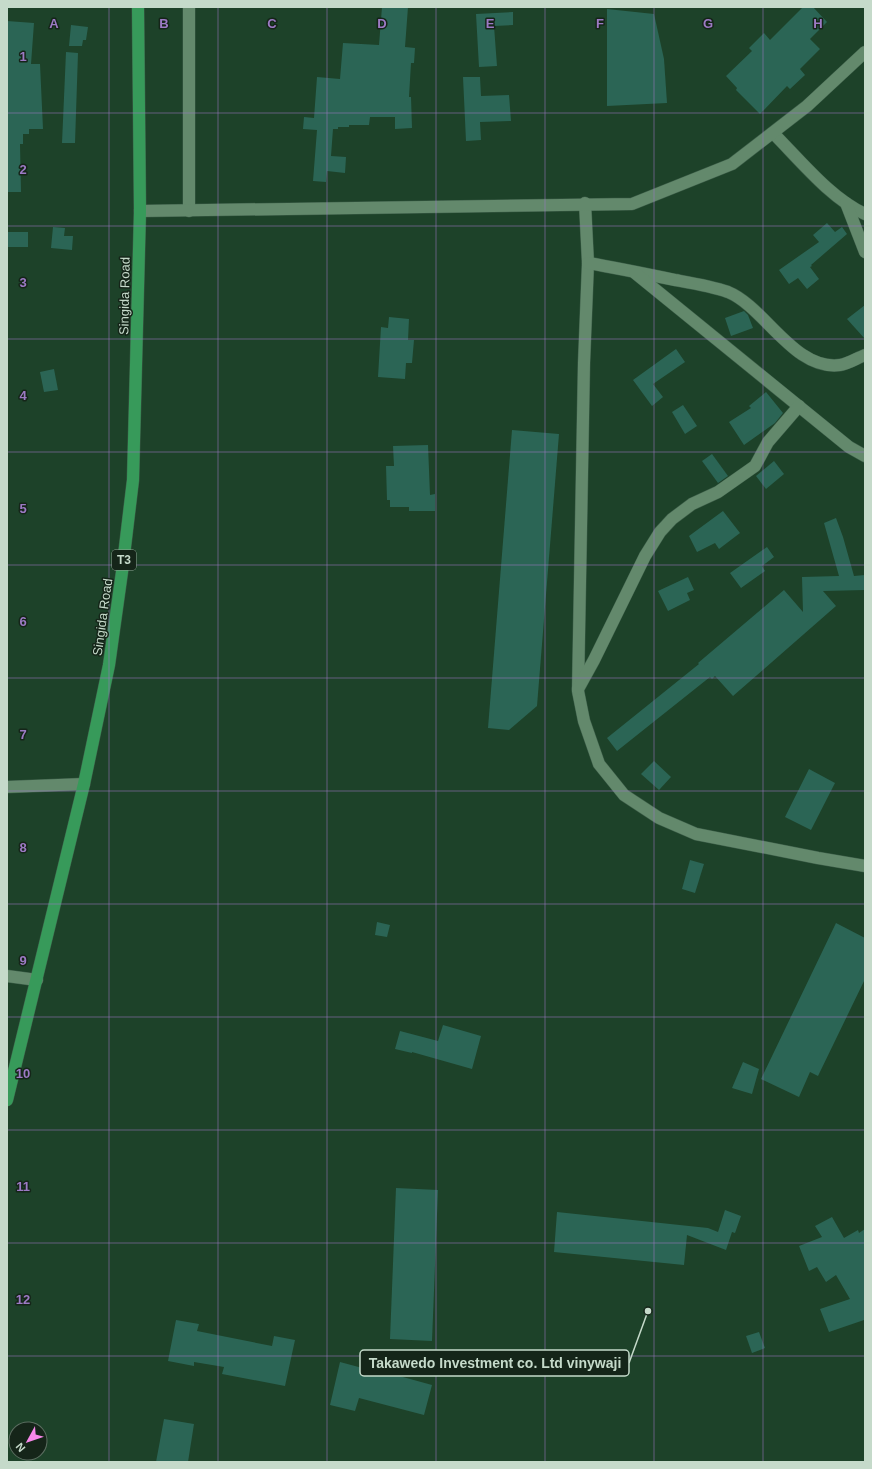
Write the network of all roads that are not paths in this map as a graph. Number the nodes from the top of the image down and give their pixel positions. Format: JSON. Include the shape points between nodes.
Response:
{"nodes":[{"id":1,"x":138,"y":7,"type":"edge"},
{"id":2,"x":189,"y":7,"type":"edge"},
{"id":3,"x":865,"y":52,"type":"edge"},
{"id":4,"x":773,"y":133,"type":"junction"},
{"id":5,"x":585,"y":203,"type":"junction"},
{"id":6,"x":846,"y":203,"type":"junction"},
{"id":7,"x":140,"y":211,"type":"junction"},
{"id":8,"x":190,"y":211,"type":"junction"},
{"id":9,"x":865,"y":214,"type":"edge"},
{"id":10,"x":865,"y":252,"type":"edge"},
{"id":11,"x":588,"y":263,"type":"junction"},
{"id":12,"x":633,"y":271,"type":"junction"},
{"id":13,"x":865,"y":355,"type":"edge"},
{"id":14,"x":799,"y":406,"type":"junction"},
{"id":15,"x":865,"y":456,"type":"edge"},
{"id":16,"x":578,"y":691,"type":"junction"},
{"id":17,"x":84,"y":784,"type":"junction"},
{"id":18,"x":8,"y":785,"type":"edge"},
{"id":19,"x":865,"y":866,"type":"edge"},
{"id":20,"x":7,"y":976,"type":"edge"},
{"id":21,"x":37,"y":980,"type":"junction"},
{"id":22,"x":7,"y":1100,"type":"edge"}],
"edges":[{"from":1,"to":7,"type":"highway","name":"Singida Road","number":"T3"},
{"from":2,"to":8,"type":"street"},
{"from":3,"to":4,"type":"street","via":[[807,106]]},
{"from":4,"to":5,"type":"street","via":[[732,164],[632,204]]},
{"from":4,"to":6,"type":"street"},
{"from":5,"to":8,"type":"street"},
{"from":5,"to":11,"type":"street"},
{"from":6,"to":9,"type":"street"},
{"from":6,"to":10,"type":"street"},
{"from":7,"to":8,"type":"street"},
{"from":7,"to":17,"type":"highway","name":"Singida Road","number":"T3","via":[[133,480],[109,665]]},
{"from":11,"to":12,"type":"street"},
{"from":11,"to":16,"type":"street"},
{"from":12,"to":13,"type":"street","via":[[728,292],[747,304],[774,331],[805,356],[824,364],[840,365]]},
{"from":12,"to":14,"type":"street"},
{"from":14,"to":15,"type":"street","via":[[849,447]]},
{"from":14,"to":16,"type":"street","via":[[768,442],[755,466],[718,492],[692,504],[660,532],[645,556]]},
{"from":16,"to":19,"type":"street","via":[[584,721],[599,764],[624,795],[659,818],[696,834]]},
{"from":17,"to":18,"type":"street"},
{"from":17,"to":21,"type":"highway","name":"Singida Road","number":"T3"},
{"from":20,"to":21,"type":"street"},
{"from":21,"to":22,"type":"highway","name":"Singida Road","number":"T3"}]}
